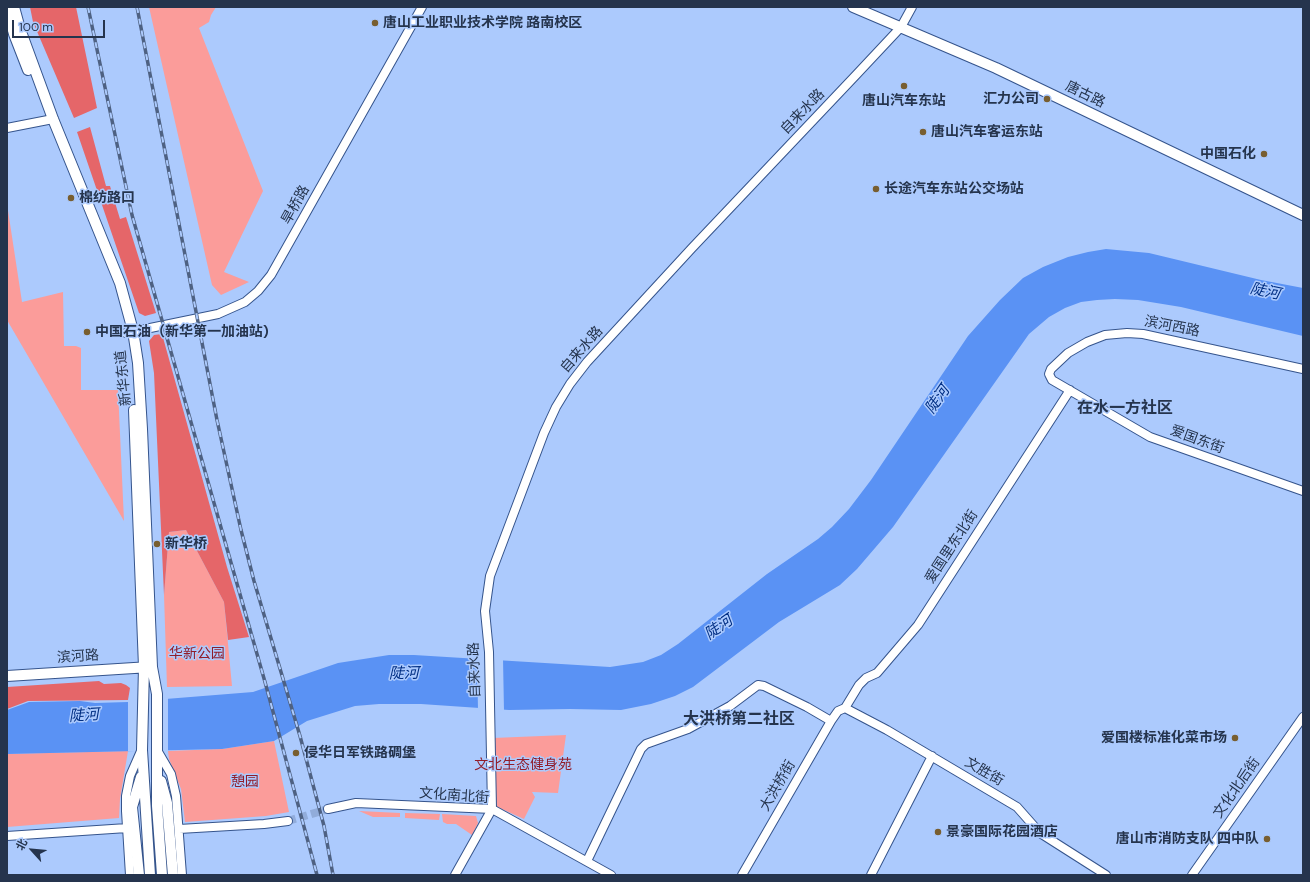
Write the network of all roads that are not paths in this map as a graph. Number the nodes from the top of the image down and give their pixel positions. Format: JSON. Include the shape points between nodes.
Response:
{"nodes":[{"id":1,"x":14,"y":7,"type":"edge"},
{"id":2,"x":422,"y":7,"type":"edge"},
{"id":3,"x":852,"y":7,"type":"edge"},
{"id":4,"x":870,"y":7,"type":"edge"},
{"id":5,"x":912,"y":7,"type":"edge"},
{"id":6,"x":7,"y":9,"type":"edge"},
{"id":7,"x":902,"y":24,"type":"junction"},
{"id":8,"x":50,"y":120,"type":"junction"},
{"id":9,"x":7,"y":128,"type":"edge"},
{"id":10,"x":1303,"y":207,"type":"edge"},
{"id":11,"x":1303,"y":215,"type":"edge"},
{"id":12,"x":129,"y":332,"type":"junction"},
{"id":13,"x":1303,"y":369,"type":"edge"},
{"id":14,"x":1049,"y":374,"type":"joint"},
{"id":15,"x":1070,"y":390,"type":"junction"},
{"id":16,"x":1303,"y":491,"type":"edge"},
{"id":17,"x":148,"y":667,"type":"junction"},
{"id":18,"x":7,"y":676,"type":"edge"},
{"id":19,"x":842,"y":710,"type":"junction"},
{"id":20,"x":1303,"y":718,"type":"edge"},
{"id":21,"x":831,"y":721,"type":"junction"},
{"id":22,"x":157,"y":749,"type":"junction"},
{"id":23,"x":142,"y":750,"type":"junction"},
{"id":24,"x":932,"y":756,"type":"junction"},
{"id":25,"x":157,"y":767,"type":"junction"},
{"id":26,"x":143,"y":770,"type":"junction"},
{"id":27,"x":328,"y":809,"type":"tunnel mouth"},
{"id":28,"x":492,"y":810,"type":"junction"},
{"id":29,"x":288,"y":821,"type":"tunnel mouth"},
{"id":30,"x":127,"y":828,"type":"junction"},
{"id":31,"x":179,"y":829,"type":"junction"},
{"id":32,"x":7,"y":836,"type":"edge"},
{"id":33,"x":587,"y":862,"type":"junction"},
{"id":34,"x":130,"y":875,"type":"edge"},
{"id":35,"x":139,"y":875,"type":"edge"},
{"id":36,"x":150,"y":875,"type":"edge"},
{"id":37,"x":162,"y":875,"type":"edge"},
{"id":38,"x":173,"y":875,"type":"edge"},
{"id":39,"x":182,"y":875,"type":"edge"},
{"id":40,"x":455,"y":875,"type":"edge"},
{"id":41,"x":611,"y":875,"type":"edge"},
{"id":42,"x":742,"y":875,"type":"edge"},
{"id":43,"x":872,"y":875,"type":"edge"},
{"id":44,"x":1106,"y":875,"type":"edge"},
{"id":45,"x":1192,"y":875,"type":"edge"}],
"edges":[{"from":1,"to":8,"type":"main road","name":"新华东道"},
{"from":2,"to":12,"type":"street","name":"旱桥路","via":[[271,275],[258,291],[245,302],[218,314]]},
{"from":3,"to":7,"type":"main road","name":"唐古路"},
{"from":4,"to":7,"type":"main road","name":"唐古路"},
{"from":5,"to":7,"type":"street","name":"自来水路"},
{"from":6,"to":8,"type":"main road","name":"新华东道","via":[[14,34]]},
{"from":7,"to":10,"type":"main road","name":"唐古路","via":[[999,63]]},
{"from":7,"to":11,"type":"main road","name":"唐古路"},
{"from":7,"to":28,"type":"street","name":"自来水路","via":[[587,362],[556,407],[490,576],[484,611],[488,652]]},
{"from":8,"to":9,"type":"street"},
{"from":8,"to":12,"type":"main road","name":"新华东道"},
{"from":12,"to":17,"type":"main road","name":"新华东道"},
{"from":13,"to":14,"type":"street","name":"滨河西路","via":[[1143,334],[1127,333],[1105,335],[1086,342],[1068,353]]},
{"from":14,"to":15,"type":"street","name":"爱国东街","via":[[1052,380]]},
{"from":15,"to":16,"type":"street","name":"爱国东街","via":[[1150,437]]},
{"from":15,"to":19,"type":"street","name":"爱国里东北街","via":[[918,624],[877,673],[859,685]]},
{"from":17,"to":18,"type":"main road","name":"滨河路"},
{"from":17,"to":22,"type":"main road","name":"新华东道","via":[[157,694]]},
{"from":17,"to":23,"type":"main road","name":"新华东道","via":[[143,695]]},
{"from":19,"to":21,"type":"street","name":"大洪桥街"},
{"from":19,"to":24,"type":"street","name":"文胜街","via":[[887,730]]},
{"from":20,"to":45,"type":"street","name":"文化北后街"},
{"from":21,"to":33,"type":"street","via":[[758,685],[730,706],[688,728],[646,744],[641,749]]},
{"from":21,"to":42,"type":"street","name":"大洪桥街"},
{"from":22,"to":25,"type":"main road"},
{"from":22,"to":31,"type":"street","via":[[171,774]]},
{"from":23,"to":26,"type":"main road"},
{"from":23,"to":30,"type":"street","via":[[130,776]]},
{"from":24,"to":43,"type":"street"},
{"from":24,"to":44,"type":"street","name":"文胜街","via":[[1017,807],[1040,833]]},
{"from":25,"to":37,"type":"main road"},
{"from":25,"to":38,"type":"main road","via":[[167,803]]},
{"from":26,"to":35,"type":"main road","via":[[132,807]]},
{"from":26,"to":36,"type":"main road"},
{"from":27,"to":28,"type":"street","name":"文化南北街","via":[[356,803]]},
{"from":28,"to":33,"type":"street","name":"文化南北街"},
{"from":28,"to":40,"type":"street"},
{"from":29,"to":31,"type":"street"},
{"from":30,"to":32,"type":"street"},
{"from":30,"to":34,"type":"street"},
{"from":31,"to":39,"type":"street"},
{"from":33,"to":41,"type":"street","name":"文化南北街"}]}
